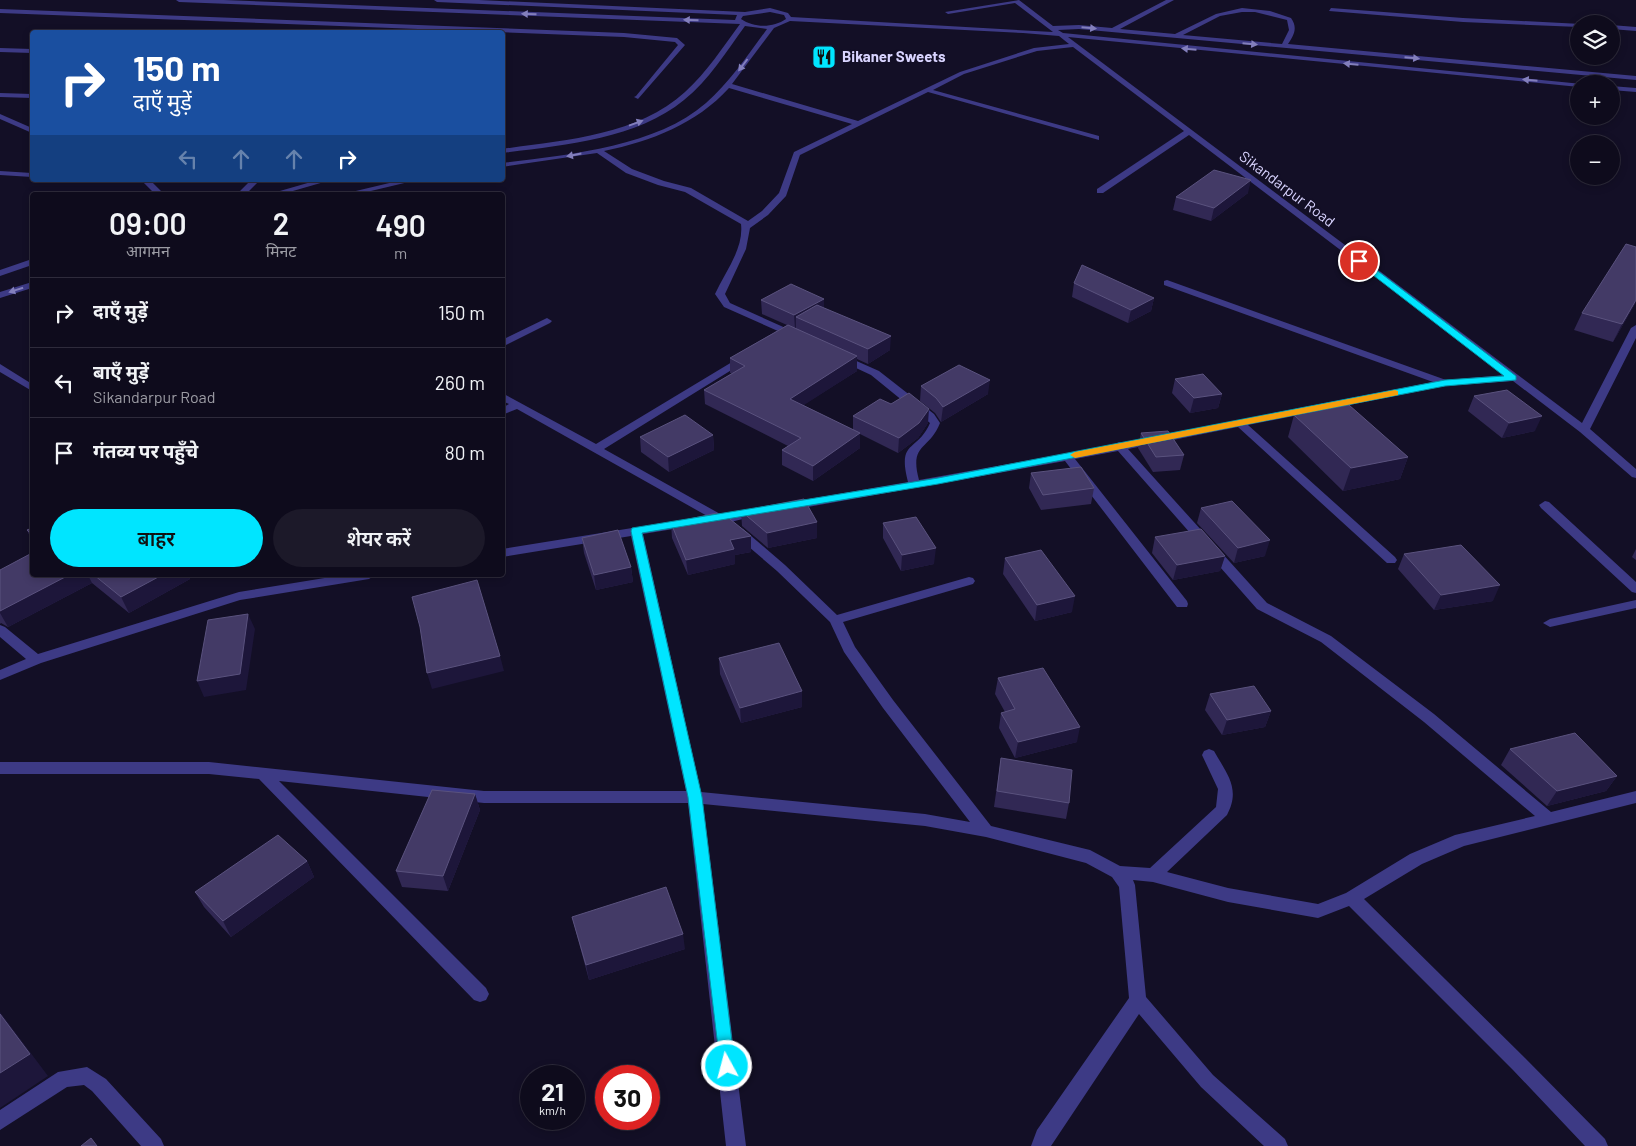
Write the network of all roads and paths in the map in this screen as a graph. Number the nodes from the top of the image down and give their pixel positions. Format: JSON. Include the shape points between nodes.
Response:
{"nodes":[{"id":1,"x":179,"y":0,"type":"edge"},
{"id":2,"x":437,"y":0,"type":"edge"},
{"id":3,"x":602,"y":0,"type":"edge"},
{"id":4,"x":623,"y":0,"type":"edge"},
{"id":5,"x":1016,"y":0,"type":"edge"},
{"id":6,"x":1171,"y":0,"type":"edge"},
{"id":7,"x":597,"y":6,"type":"junction"},
{"id":8,"x":616,"y":7,"type":"junction"},
{"id":9,"x":398,"y":8,"type":"junction"},
{"id":10,"x":1331,"y":10,"type":"dead end"},
{"id":11,"x":0,"y":11,"type":"edge"},
{"id":12,"x":948,"y":12,"type":"dead end"},
{"id":13,"x":744,"y":13,"type":"junction"},
{"id":14,"x":391,"y":14,"type":"dead end"},
{"id":15,"x":789,"y":19,"type":"junction"},
{"id":16,"x":384,"y":20,"type":"dead end"},
{"id":17,"x":742,"y":23,"type":"junction"},
{"id":18,"x":1570,"y":24,"type":"edge"},
{"id":19,"x":378,"y":26,"type":"junction"},
{"id":20,"x":772,"y":26,"type":"junction"},
{"id":21,"x":1051,"y":27,"type":"junction"},
{"id":22,"x":1620,"y":28,"type":"edge"},
{"id":23,"x":1636,"y":29,"type":"edge"},
{"id":24,"x":374,"y":30,"type":"edge"},
{"id":25,"x":487,"y":30,"type":"edge"},
{"id":26,"x":1113,"y":30,"type":"junction"},
{"id":27,"x":505,"y":31,"type":"edge"},
{"id":28,"x":1023,"y":32,"type":"junction"},
{"id":29,"x":1064,"y":36,"type":"junction"},
{"id":30,"x":1176,"y":37,"type":"junction"},
{"id":31,"x":1075,"y":45,"type":"junction"},
{"id":32,"x":1283,"y":47,"type":"junction"},
{"id":33,"x":0,"y":50,"type":"edge"},
{"id":34,"x":30,"y":51,"type":"edge"},
{"id":35,"x":1636,"y":78,"type":"edge"},
{"id":36,"x":1570,"y":84,"type":"edge"},
{"id":37,"x":728,"y":85,"type":"junction"},
{"id":38,"x":1620,"y":89,"type":"edge"},
{"id":39,"x":927,"y":90,"type":"junction"},
{"id":40,"x":1636,"y":90,"type":"edge"},
{"id":41,"x":0,"y":95,"type":"edge"},
{"id":42,"x":30,"y":96,"type":"edge"},
{"id":43,"x":638,"y":97,"type":"dead end"},
{"id":44,"x":0,"y":116,"type":"edge"},
{"id":45,"x":859,"y":124,"type":"junction"},
{"id":46,"x":30,"y":129,"type":"edge"},
{"id":47,"x":1189,"y":131,"type":"junction"},
{"id":48,"x":1096,"y":138,"type":"dead end"},
{"id":49,"x":598,"y":150,"type":"junction"},
{"id":50,"x":505,"y":151,"type":"edge"},
{"id":51,"x":505,"y":165,"type":"edge"},
{"id":52,"x":0,"y":174,"type":"edge"},
{"id":53,"x":30,"y":175,"type":"edge"},
{"id":54,"x":147,"y":182,"type":"edge"},
{"id":55,"x":254,"y":182,"type":"edge"},
{"id":56,"x":319,"y":182,"type":"edge"},
{"id":57,"x":404,"y":182,"type":"edge"},
{"id":58,"x":1100,"y":191,"type":"dead end"},
{"id":59,"x":158,"y":192,"type":"edge"},
{"id":60,"x":243,"y":192,"type":"edge"},
{"id":61,"x":281,"y":192,"type":"edge"},
{"id":62,"x":357,"y":192,"type":"edge"},
{"id":63,"x":746,"y":228,"type":"junction"},
{"id":64,"x":0,"y":262,"type":"edge"},
{"id":65,"x":30,"y":263,"type":"edge"},
{"id":66,"x":0,"y":273,"type":"edge"},
{"id":67,"x":1167,"y":283,"type":"dead end"},
{"id":68,"x":30,"y":286,"type":"edge"},
{"id":69,"x":0,"y":295,"type":"edge"},
{"id":70,"x":547,"y":321,"type":"dead end"},
{"id":71,"x":1636,"y":328,"type":"edge"},
{"id":72,"x":806,"y":341,"type":"edge"},
{"id":73,"x":505,"y":342,"type":"edge"},
{"id":74,"x":1632,"y":348,"type":"edge"},
{"id":75,"x":832,"y":353,"type":"edge"},
{"id":76,"x":742,"y":359,"type":"edge"},
{"id":77,"x":0,"y":367,"type":"edge"},
{"id":78,"x":1513,"y":378,"type":"junction"},
{"id":79,"x":1445,"y":383,"type":"junction"},
{"id":80,"x":30,"y":387,"type":"edge"},
{"id":81,"x":505,"y":398,"type":"edge"},
{"id":82,"x":518,"y":404,"type":"junction"},
{"id":83,"x":505,"y":410,"type":"edge"},
{"id":84,"x":1240,"y":423,"type":"junction"},
{"id":85,"x":1584,"y":430,"type":"junction"},
{"id":86,"x":1119,"y":446,"type":"junction"},
{"id":87,"x":597,"y":448,"type":"junction"},
{"id":88,"x":1068,"y":457,"type":"junction"},
{"id":89,"x":1636,"y":475,"type":"edge"},
{"id":90,"x":914,"y":485,"type":"junction"},
{"id":91,"x":1545,"y":505,"type":"dead end"},
{"id":92,"x":722,"y":518,"type":"junction"},
{"id":93,"x":636,"y":531,"type":"junction"},
{"id":94,"x":505,"y":553,"type":"edge"},
{"id":95,"x":1391,"y":560,"type":"dead end"},
{"id":96,"x":357,"y":577,"type":"edge"},
{"id":97,"x":969,"y":581,"type":"dead end"},
{"id":98,"x":1636,"y":589,"type":"edge"},
{"id":99,"x":1182,"y":604,"type":"dead end"},
{"id":100,"x":1636,"y":604,"type":"edge"},
{"id":101,"x":835,"y":620,"type":"junction"},
{"id":102,"x":1550,"y":623,"type":"dead end"},
{"id":103,"x":0,"y":630,"type":"edge"},
{"id":104,"x":36,"y":660,"type":"junction"},
{"id":105,"x":0,"y":675,"type":"edge"},
{"id":106,"x":1208,"y":755,"type":"dead end"},
{"id":107,"x":0,"y":768,"type":"edge"},
{"id":108,"x":263,"y":774,"type":"junction"},
{"id":109,"x":695,"y":797,"type":"junction"},
{"id":110,"x":1636,"y":797,"type":"edge"},
{"id":111,"x":1549,"y":819,"type":"junction"},
{"id":112,"x":986,"y":831,"type":"junction"},
{"id":113,"x":1118,"y":872,"type":"junction"},
{"id":114,"x":1153,"y":875,"type":"junction"},
{"id":115,"x":1352,"y":898,"type":"junction"},
{"id":116,"x":480,"y":994,"type":"dead end"},
{"id":117,"x":1138,"y":1000,"type":"junction"},
{"id":118,"x":0,"y":1121,"type":"edge"},
{"id":119,"x":154,"y":1146,"type":"edge"},
{"id":120,"x":736,"y":1146,"type":"edge"},
{"id":121,"x":1041,"y":1146,"type":"edge"},
{"id":122,"x":1278,"y":1146,"type":"edge"},
{"id":123,"x":1598,"y":1146,"type":"edge"}],
"edges":[{"from":1,"to":9,"type":"street"},
{"from":2,"to":7,"type":"street"},
{"from":3,"to":7,"type":"street"},
{"from":4,"to":8,"type":"street"},
{"from":5,"to":12,"type":"street"},
{"from":5,"to":21,"type":"street","name":"Sikandarpur Road"},
{"from":6,"to":26,"type":"street"},
{"from":7,"to":8,"type":"street"},
{"from":8,"to":13,"type":"street"},
{"from":9,"to":14,"type":"street"},
{"from":17,"to":9,"type":"street","one_way":true},
{"from":10,"to":18,"type":"street"},
{"from":11,"to":19,"type":"street"},
{"from":13,"to":15,"type":"street","via":[[776,8]]},
{"from":13,"to":17,"type":"street","via":[[738,18]]},
{"from":15,"to":20,"type":"street"},
{"from":15,"to":28,"type":"street"},
{"from":16,"to":19,"type":"street"},
{"from":17,"to":20,"type":"street"},
{"from":50,"to":17,"type":"street","one_way":true,"via":[[603,133],[638,123],[663,111],[681,99],[714,63]]},
{"from":19,"to":24,"type":"street"},
{"from":19,"to":25,"type":"street"},
{"from":20,"to":37,"type":"street","one_way":true},
{"from":21,"to":26,"type":"street","one_way":true},
{"from":21,"to":28,"type":"street"},
{"from":21,"to":29,"type":"street","name":"Sikandarpur Road"},
{"from":22,"to":23,"type":"street"},
{"from":26,"to":30,"type":"street"},
{"from":27,"to":43,"type":"street","via":[[677,40],[682,45]]},
{"from":28,"to":29,"type":"street"},
{"from":29,"to":31,"type":"street","name":"Sikandarpur Road"},
{"from":36,"to":29,"type":"street","one_way":true},
{"from":30,"to":32,"type":"street","one_way":true},
{"from":30,"to":32,"type":"street","via":[[1226,10],[1248,9],[1289,19],[1293,30]]},
{"from":31,"to":39,"type":"street","via":[[1036,49],[984,65]]},
{"from":31,"to":47,"type":"street","name":"Sikandarpur Road"},
{"from":32,"to":35,"type":"street","one_way":true},
{"from":33,"to":34,"type":"street"},
{"from":37,"to":45,"type":"street"},
{"from":37,"to":49,"type":"street","via":[[706,107],[689,118],[666,129]]},
{"from":38,"to":40,"type":"street"},
{"from":39,"to":45,"type":"street"},
{"from":39,"to":48,"type":"street"},
{"from":41,"to":42,"type":"street"},
{"from":44,"to":46,"type":"street"},
{"from":45,"to":63,"type":"street","via":[[797,154],[783,194],[765,214]]},
{"from":47,"to":58,"type":"street"},
{"from":47,"to":78,"type":"street","name":"Sikandarpur Road"},
{"from":49,"to":51,"type":"street","one_way":true},
{"from":49,"to":63,"type":"street","via":[[629,171],[703,197],[736,216]]},
{"from":52,"to":53,"type":"street"},
{"from":54,"to":59,"type":"street"},
{"from":55,"to":60,"type":"street"},
{"from":56,"to":61,"type":"street"},
{"from":57,"to":62,"type":"street"},
{"from":63,"to":72,"type":"street","via":[[736,261],[720,294],[723,300]]},
{"from":64,"to":65,"type":"street"},
{"from":65,"to":66,"type":"street"},
{"from":67,"to":79,"type":"street"},
{"from":68,"to":69,"type":"street","one_way":true},
{"from":70,"to":73,"type":"street"},
{"from":71,"to":74,"type":"street"},
{"from":74,"to":85,"type":"street"},
{"from":75,"to":90,"type":"street","via":[[875,373],[935,423],[933,430],[912,452],[909,461]]},
{"from":76,"to":87,"type":"street"},
{"from":77,"to":80,"type":"street"},
{"from":78,"to":79,"type":"street"},
{"from":78,"to":85,"type":"street","name":"Sikandarpur Road"},
{"from":79,"to":84,"type":"street"},
{"from":81,"to":82,"type":"street"},
{"from":82,"to":83,"type":"street"},
{"from":82,"to":87,"type":"street"},
{"from":84,"to":86,"type":"street"},
{"from":84,"to":95,"type":"street"},
{"from":85,"to":89,"type":"street","name":"Sikandarpur Road"},
{"from":86,"to":88,"type":"street"},
{"from":86,"to":111,"type":"street","via":[[1262,606],[1326,639],[1430,718]]},
{"from":87,"to":92,"type":"street"},
{"from":88,"to":90,"type":"street"},
{"from":88,"to":99,"type":"street"},
{"from":90,"to":92,"type":"street"},
{"from":91,"to":98,"type":"street"},
{"from":92,"to":93,"type":"street"},
{"from":92,"to":101,"type":"street"},
{"from":93,"to":94,"type":"street"},
{"from":93,"to":109,"type":"street"},
{"from":96,"to":104,"type":"street","via":[[239,596]]},
{"from":97,"to":101,"type":"street"},
{"from":100,"to":102,"type":"street"},
{"from":101,"to":112,"type":"street","via":[[850,649],[888,704]]},
{"from":103,"to":104,"type":"street"},
{"from":104,"to":105,"type":"street"},
{"from":106,"to":114,"type":"street","via":[[1228,790],[1227,802]]},
{"from":107,"to":108,"type":"street","via":[[209,768]]},
{"from":108,"to":109,"type":"street","via":[[484,797]]},
{"from":108,"to":116,"type":"street"},
{"from":109,"to":112,"type":"street","via":[[925,820]]},
{"from":109,"to":120,"type":"street"},
{"from":110,"to":111,"type":"street"},
{"from":111,"to":115,"type":"street","via":[[1461,840],[1416,859]]},
{"from":112,"to":113,"type":"street","via":[[1090,857]]},
{"from":113,"to":114,"type":"street"},
{"from":113,"to":117,"type":"street","via":[[1128,885]]},
{"from":114,"to":115,"type":"street","via":[[1228,895],[1318,911]]},
{"from":115,"to":123,"type":"street"},
{"from":117,"to":121,"type":"street"},
{"from":117,"to":122,"type":"street","via":[[1207,1081]]},
{"from":118,"to":119,"type":"street","via":[[64,1078],[87,1076]]}]}
